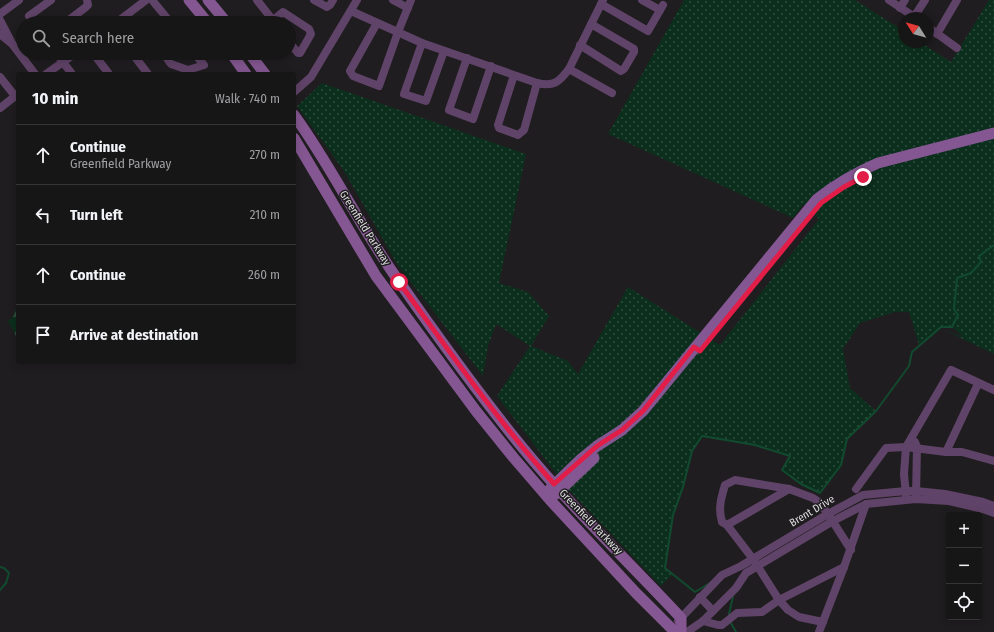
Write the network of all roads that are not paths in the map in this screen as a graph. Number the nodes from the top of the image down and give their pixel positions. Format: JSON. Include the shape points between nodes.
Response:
{"nodes":[{"id":1,"x":19,"y":0,"type":"edge"},
{"id":2,"x":51,"y":0,"type":"edge"},
{"id":3,"x":87,"y":0,"type":"edge"},
{"id":4,"x":146,"y":0,"type":"edge"},
{"id":5,"x":152,"y":0,"type":"edge"},
{"id":6,"x":189,"y":0,"type":"edge"},
{"id":7,"x":208,"y":0,"type":"edge"},
{"id":8,"x":257,"y":0,"type":"edge"},
{"id":9,"x":314,"y":0,"type":"edge"},
{"id":10,"x":333,"y":0,"type":"edge"},
{"id":11,"x":357,"y":0,"type":"edge"},
{"id":12,"x":393,"y":0,"type":"edge"},
{"id":13,"x":411,"y":0,"type":"edge"},
{"id":14,"x":642,"y":0,"type":"edge"},
{"id":15,"x":889,"y":0,"type":"edge"},
{"id":16,"x":905,"y":0,"type":"edge"},
{"id":17,"x":925,"y":0,"type":"edge"},
{"id":18,"x":957,"y":0,"type":"edge"},
{"id":19,"x":602,"y":2,"type":"edge"},
{"id":20,"x":408,"y":8,"type":"junction"},
{"id":21,"x":900,"y":8,"type":"junction"},
{"id":22,"x":351,"y":11,"type":"junction"},
{"id":23,"x":907,"y":12,"type":"edge"},
{"id":24,"x":918,"y":12,"type":"edge"},
{"id":25,"x":0,"y":14,"type":"edge"},
{"id":26,"x":29,"y":16,"type":"edge"},
{"id":27,"x":74,"y":16,"type":"edge"},
{"id":28,"x":125,"y":16,"type":"edge"},
{"id":29,"x":163,"y":16,"type":"edge"},
{"id":30,"x":202,"y":16,"type":"edge"},
{"id":31,"x":221,"y":16,"type":"edge"},
{"id":32,"x":269,"y":16,"type":"edge"},
{"id":33,"x":279,"y":16,"type":"edge"},
{"id":34,"x":289,"y":16,"type":"edge"},
{"id":35,"x":0,"y":20,"type":"edge"},
{"id":36,"x":296,"y":20,"type":"edge"},
{"id":37,"x":377,"y":22,"type":"junction"},
{"id":38,"x":590,"y":24,"type":"junction"},
{"id":39,"x":398,"y":32,"type":"junction"},
{"id":40,"x":934,"y":32,"type":"edge"},
{"id":41,"x":0,"y":34,"type":"edge"},
{"id":42,"x":937,"y":34,"type":"junction"},
{"id":43,"x":422,"y":43,"type":"junction"},
{"id":44,"x":13,"y":45,"type":"junction"},
{"id":45,"x":580,"y":46,"type":"junction"},
{"id":46,"x":957,"y":48,"type":"dead end"},
{"id":47,"x":16,"y":49,"type":"edge"},
{"id":48,"x":296,"y":51,"type":"edge"},
{"id":49,"x":444,"y":51,"type":"junction"},
{"id":50,"x":467,"y":58,"type":"junction"},
{"id":51,"x":24,"y":60,"type":"edge"},
{"id":52,"x":66,"y":60,"type":"edge"},
{"id":53,"x":98,"y":60,"type":"edge"},
{"id":54,"x":137,"y":60,"type":"edge"},
{"id":55,"x":168,"y":60,"type":"edge"},
{"id":56,"x":200,"y":60,"type":"edge"},
{"id":57,"x":236,"y":60,"type":"edge"},
{"id":58,"x":254,"y":60,"type":"edge"},
{"id":59,"x":63,"y":62,"type":"junction"},
{"id":60,"x":491,"y":66,"type":"junction"},
{"id":61,"x":569,"y":69,"type":"junction"},
{"id":62,"x":33,"y":72,"type":"edge"},
{"id":63,"x":49,"y":72,"type":"edge"},
{"id":64,"x":70,"y":72,"type":"edge"},
{"id":65,"x":107,"y":72,"type":"edge"},
{"id":66,"x":146,"y":72,"type":"edge"},
{"id":67,"x":245,"y":72,"type":"edge"},
{"id":68,"x":263,"y":72,"type":"edge"},
{"id":69,"x":514,"y":75,"type":"junction"},
{"id":70,"x":0,"y":77,"type":"edge"},
{"id":71,"x":537,"y":83,"type":"junction"},
{"id":72,"x":296,"y":90,"type":"edge"},
{"id":73,"x":612,"y":93,"type":"dead end"},
{"id":74,"x":16,"y":94,"type":"edge"},
{"id":75,"x":16,"y":96,"type":"edge"},
{"id":76,"x":0,"y":108,"type":"edge"},
{"id":77,"x":296,"y":117,"type":"edge"},
{"id":78,"x":994,"y":133,"type":"edge"},
{"id":79,"x":994,"y":140,"type":"edge"},
{"id":80,"x":296,"y":141,"type":"edge"},
{"id":81,"x":338,"y":184,"type":"junction"},
{"id":82,"x":326,"y":191,"type":"junction"},
{"id":83,"x":819,"y":201,"type":"junction"},
{"id":84,"x":978,"y":384,"type":"junction"},
{"id":85,"x":994,"y":390,"type":"edge"},
{"id":86,"x":912,"y":436,"type":"junction"},
{"id":87,"x":906,"y":447,"type":"junction"},
{"id":88,"x":916,"y":447,"type":"junction"},
{"id":89,"x":946,"y":452,"type":"junction"},
{"id":90,"x":994,"y":461,"type":"edge"},
{"id":91,"x":557,"y":487,"type":"junction"},
{"id":92,"x":789,"y":489,"type":"junction"},
{"id":93,"x":856,"y":489,"type":"dead end"},
{"id":94,"x":906,"y":490,"type":"junction"},
{"id":95,"x":916,"y":495,"type":"junction"},
{"id":96,"x":547,"y":497,"type":"junction"},
{"id":97,"x":906,"y":500,"type":"junction"},
{"id":98,"x":866,"y":504,"type":"junction"},
{"id":99,"x":994,"y":506,"type":"edge"},
{"id":100,"x":994,"y":513,"type":"edge"},
{"id":101,"x":830,"y":518,"type":"junction"},
{"id":102,"x":728,"y":525,"type":"junction"},
{"id":103,"x":850,"y":550,"type":"junction"},
{"id":104,"x":755,"y":562,"type":"junction"},
{"id":105,"x":844,"y":568,"type":"junction"},
{"id":106,"x":639,"y":573,"type":"junction"},
{"id":107,"x":636,"y":593,"type":"junction"},
{"id":108,"x":700,"y":597,"type":"junction"},
{"id":109,"x":779,"y":600,"type":"junction"},
{"id":110,"x":713,"y":611,"type":"junction"},
{"id":111,"x":681,"y":618,"type":"junction"},
{"id":112,"x":703,"y":621,"type":"junction"},
{"id":113,"x":823,"y":622,"type":"junction"},
{"id":114,"x":676,"y":631,"type":"edge"},
{"id":115,"x":687,"y":632,"type":"edge"},
{"id":116,"x":819,"y":632,"type":"edge"}],
"edges":[{"from":1,"to":25,"type":"street"},
{"from":2,"to":26,"type":"street"},
{"from":3,"to":27,"type":"street","via":[[88,5]]},
{"from":4,"to":28,"type":"street"},
{"from":5,"to":29,"type":"street"},
{"from":6,"to":30,"type":"main road"},
{"from":7,"to":31,"type":"main road"},
{"from":8,"to":32,"type":"street"},
{"from":9,"to":10,"type":"street","via":[[327,7]]},
{"from":11,"to":22,"type":"street"},
{"from":12,"to":20,"type":"street"},
{"from":13,"to":20,"type":"street"},
{"from":14,"to":19,"type":"street","via":[[661,8],[648,30]]},
{"from":15,"to":21,"type":"street"},
{"from":16,"to":21,"type":"street"},
{"from":17,"to":24,"type":"street"},
{"from":18,"to":42,"type":"street"},
{"from":19,"to":38,"type":"street"},
{"from":20,"to":39,"type":"street"},
{"from":21,"to":23,"type":"street"},
{"from":22,"to":37,"type":"street"},
{"from":22,"to":72,"type":"street","via":[[311,77]]},
{"from":33,"to":34,"type":"street","via":[[283,12]]},
{"from":35,"to":44,"type":"street"},
{"from":36,"to":48,"type":"street","via":[[310,29],[311,34],[300,53]]},
{"from":37,"to":39,"type":"street"},
{"from":37,"to":39,"type":"street","via":[[350,71],[353,76],[379,86]]},
{"from":38,"to":45,"type":"street"},
{"from":38,"to":45,"type":"street","via":[[634,49],[634,52],[621,71]]},
{"from":39,"to":43,"type":"street"},
{"from":40,"to":42,"type":"street"},
{"from":41,"to":44,"type":"street"},
{"from":42,"to":46,"type":"street"},
{"from":43,"to":49,"type":"street"},
{"from":43,"to":49,"type":"street","via":[[404,94],[426,101]]},
{"from":44,"to":47,"type":"street"},
{"from":45,"to":61,"type":"street"},
{"from":49,"to":50,"type":"street"},
{"from":50,"to":60,"type":"street"},
{"from":50,"to":60,"type":"street","via":[[449,110],[473,119]]},
{"from":51,"to":62,"type":"street"},
{"from":52,"to":59,"type":"street"},
{"from":53,"to":65,"type":"street"},
{"from":54,"to":66,"type":"street"},
{"from":55,"to":56,"type":"street","via":[[171,64],[188,70],[204,65]]},
{"from":57,"to":67,"type":"main road"},
{"from":58,"to":68,"type":"main road"},
{"from":59,"to":63,"type":"street"},
{"from":59,"to":64,"type":"street"},
{"from":60,"to":69,"type":"street"},
{"from":61,"to":71,"type":"street","via":[[556,82],[548,85]]},
{"from":61,"to":73,"type":"street"},
{"from":69,"to":71,"type":"street"},
{"from":69,"to":71,"type":"street","via":[[498,125],[499,128],[518,135],[524,130]]},
{"from":70,"to":74,"type":"street"},
{"from":75,"to":76,"type":"street"},
{"from":77,"to":81,"type":"main road","name":"Greenfield Parkway"},
{"from":78,"to":83,"type":"main road","via":[[878,163],[835,185]]},
{"from":79,"to":83,"type":"main road","via":[[888,167]]},
{"from":80,"to":82,"type":"main road","name":"Greenfield Parkway"},
{"from":81,"to":82,"type":"main road"},
{"from":81,"to":91,"type":"main road","name":"Greenfield Parkway","via":[[399,282],[487,402]]},
{"from":82,"to":96,"type":"main road","name":"Greenfield Parkway","via":[[376,276],[476,411]]},
{"from":83,"to":91,"type":"main road","via":[[643,411],[622,430],[597,446]]},
{"from":84,"to":85,"type":"street"},
{"from":84,"to":86,"type":"street","via":[[951,370]]},
{"from":84,"to":89,"type":"street"},
{"from":86,"to":87,"type":"street"},
{"from":86,"to":88,"type":"street"},
{"from":87,"to":88,"type":"street"},
{"from":87,"to":93,"type":"street","via":[[886,448]]},
{"from":87,"to":94,"type":"street"},
{"from":88,"to":89,"type":"street"},
{"from":88,"to":95,"type":"street"},
{"from":89,"to":90,"type":"street","via":[[962,452]]},
{"from":91,"to":96,"type":"main road"},
{"from":91,"to":106,"type":"main road","name":"Greenfield Parkway"},
{"from":92,"to":101,"type":"street","via":[[814,498]]},
{"from":92,"to":102,"type":"street"},
{"from":92,"to":102,"type":"street","via":[[735,480],[725,486],[720,504],[722,522]]},
{"from":94,"to":95,"type":"street","name":"Brent Drive"},
{"from":94,"to":97,"type":"street"},
{"from":94,"to":101,"type":"street","name":"Brent Drive","via":[[863,495]]},
{"from":95,"to":97,"type":"street","name":"Brent Drive"},
{"from":95,"to":99,"type":"street","name":"Brent Drive","via":[[945,494]]},
{"from":95,"to":100,"type":"street","name":"Brent Drive"},
{"from":96,"to":107,"type":"main road","name":"Greenfield Parkway"},
{"from":97,"to":98,"type":"street","name":"Brent Drive"},
{"from":98,"to":101,"type":"street","name":"Brent Drive"},
{"from":98,"to":103,"type":"street"},
{"from":101,"to":103,"type":"street"},
{"from":101,"to":104,"type":"street","name":"Brent Drive"},
{"from":102,"to":104,"type":"street"},
{"from":103,"to":105,"type":"street"},
{"from":104,"to":108,"type":"street","name":"Brent Drive","via":[[722,575]]},
{"from":104,"to":109,"type":"street"},
{"from":104,"to":110,"type":"street","name":"Brent Drive","via":[[736,588]]},
{"from":105,"to":109,"type":"street"},
{"from":105,"to":113,"type":"street"},
{"from":106,"to":107,"type":"main road"},
{"from":106,"to":111,"type":"main road","name":"Greenfield Parkway"},
{"from":107,"to":114,"type":"main road","name":"Greenfield Parkway"},
{"from":108,"to":110,"type":"street"},
{"from":108,"to":111,"type":"street","name":"Brent Drive"},
{"from":109,"to":112,"type":"street","via":[[762,612],[737,614],[722,625]]},
{"from":109,"to":113,"type":"street","via":[[799,617]]},
{"from":110,"to":112,"type":"street","name":"Brent Drive"},
{"from":111,"to":114,"type":"main road","name":"Greenfield Parkway"},
{"from":112,"to":115,"type":"street","name":"Brent Drive"},
{"from":113,"to":116,"type":"street"}]}
